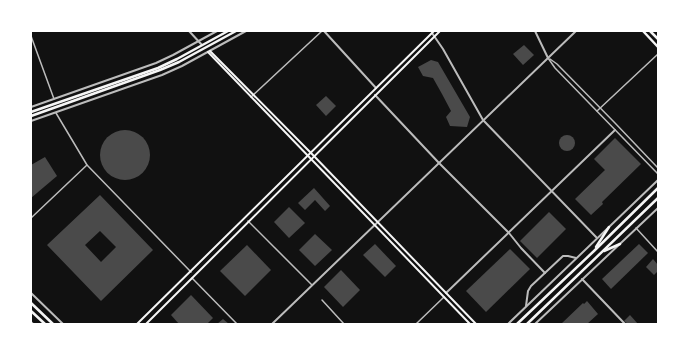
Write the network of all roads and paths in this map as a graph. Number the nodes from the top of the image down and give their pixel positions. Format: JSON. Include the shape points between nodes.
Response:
{"nodes":[{"id":1,"x":188,"y":31,"type":"edge"},
{"id":2,"x":217,"y":31,"type":"edge"},
{"id":3,"x":228,"y":31,"type":"edge"},
{"id":4,"x":236,"y":31,"type":"edge"},
{"id":5,"x":246,"y":31,"type":"edge"},
{"id":6,"x":323,"y":31,"type":"edge"},
{"id":7,"x":440,"y":31,"type":"edge"},
{"id":8,"x":535,"y":31,"type":"edge"},
{"id":9,"x":576,"y":31,"type":"edge"},
{"id":10,"x":642,"y":31,"type":"edge"},
{"id":11,"x":650,"y":31,"type":"edge"},
{"id":12,"x":433,"y":32,"type":"edge"},
{"id":13,"x":31,"y":36,"type":"edge"},
{"id":14,"x":435,"y":36,"type":"junction"},
{"id":15,"x":658,"y":39,"type":"edge"},
{"id":16,"x":198,"y":41,"type":"junction"},
{"id":17,"x":202,"y":45,"type":"junction"},
{"id":18,"x":205,"y":48,"type":"junction"},
{"id":19,"x":658,"y":48,"type":"edge"},
{"id":20,"x":209,"y":51,"type":"junction"},
{"id":21,"x":658,"y":54,"type":"edge"},
{"id":22,"x":548,"y":58,"type":"junction"},
{"id":23,"x":376,"y":88,"type":"junction"},
{"id":24,"x":254,"y":95,"type":"junction"},
{"id":25,"x":375,"y":95,"type":"junction"},
{"id":26,"x":251,"y":97,"type":"junction"},
{"id":27,"x":54,"y":99,"type":"junction"},
{"id":28,"x":31,"y":107,"type":"edge"},
{"id":29,"x":601,"y":108,"type":"junction"},
{"id":30,"x":597,"y":111,"type":"junction"},
{"id":31,"x":31,"y":112,"type":"edge"},
{"id":32,"x":56,"y":113,"type":"junction"},
{"id":33,"x":31,"y":116,"type":"edge"},
{"id":34,"x":483,"y":120,"type":"junction"},
{"id":35,"x":31,"y":121,"type":"edge"},
{"id":36,"x":615,"y":130,"type":"junction"},
{"id":37,"x":311,"y":153,"type":"junction"},
{"id":38,"x":308,"y":156,"type":"junction"},
{"id":39,"x":314,"y":156,"type":"junction"},
{"id":40,"x":311,"y":159,"type":"junction"},
{"id":41,"x":439,"y":163,"type":"junction"},
{"id":42,"x":87,"y":164,"type":"junction"},
{"id":43,"x":658,"y":168,"type":"edge"},
{"id":44,"x":658,"y":174,"type":"edge"},
{"id":45,"x":658,"y":180,"type":"edge"},
{"id":46,"x":658,"y":188,"type":"edge"},
{"id":47,"x":551,"y":191,"type":"junction"},
{"id":48,"x":658,"y":198,"type":"edge"},
{"id":49,"x":658,"y":208,"type":"edge"},
{"id":50,"x":31,"y":218,"type":"edge"},
{"id":51,"x":248,"y":221,"type":"junction"},
{"id":52,"x":378,"y":222,"type":"junction"},
{"id":53,"x":375,"y":225,"type":"junction"},
{"id":54,"x":609,"y":227,"type":"junction"},
{"id":55,"x":636,"y":228,"type":"junction"},
{"id":56,"x":509,"y":233,"type":"junction"},
{"id":57,"x":597,"y":238,"type":"junction"},
{"id":58,"x":620,"y":244,"type":"junction"},
{"id":59,"x":594,"y":251,"type":"junction"},
{"id":60,"x":658,"y":252,"type":"edge"},
{"id":61,"x":600,"y":254,"type":"junction"},
{"id":62,"x":576,"y":258,"type":"junction"},
{"id":63,"x":190,"y":272,"type":"junction"},
{"id":64,"x":545,"y":273,"type":"junction"},
{"id":65,"x":192,"y":278,"type":"junction"},
{"id":66,"x":582,"y":279,"type":"junction"},
{"id":67,"x":312,"y":286,"type":"junction"},
{"id":68,"x":31,"y":293,"type":"edge"},
{"id":69,"x":446,"y":293,"type":"junction"},
{"id":70,"x":444,"y":297,"type":"junction"},
{"id":71,"x":322,"y":300,"type":"dead end"},
{"id":72,"x":31,"y":303,"type":"edge"},
{"id":73,"x":526,"y":306,"type":"junction"},
{"id":74,"x":31,"y":311,"type":"edge"},
{"id":75,"x":44,"y":324,"type":"edge"},
{"id":76,"x":53,"y":324,"type":"edge"},
{"id":77,"x":63,"y":324,"type":"edge"},
{"id":78,"x":137,"y":324,"type":"edge"},
{"id":79,"x":146,"y":324,"type":"edge"},
{"id":80,"x":237,"y":324,"type":"edge"},
{"id":81,"x":272,"y":324,"type":"edge"},
{"id":82,"x":344,"y":324,"type":"edge"},
{"id":83,"x":416,"y":324,"type":"edge"},
{"id":84,"x":470,"y":324,"type":"edge"},
{"id":85,"x":476,"y":324,"type":"edge"},
{"id":86,"x":508,"y":324,"type":"edge"},
{"id":87,"x":517,"y":324,"type":"edge"},
{"id":88,"x":527,"y":324,"type":"edge"},
{"id":89,"x":535,"y":324,"type":"edge"},
{"id":90,"x":626,"y":324,"type":"edge"}],
"edges":[{"from":1,"to":16,"type":"street"},
{"from":2,"to":16,"type":"street"},
{"from":3,"to":17,"type":"main road"},
{"from":4,"to":18,"type":"main road"},
{"from":5,"to":20,"type":"street"},
{"from":6,"to":23,"type":"street"},
{"from":6,"to":24,"type":"street"},
{"from":7,"to":14,"type":"main road"},
{"from":8,"to":22,"type":"street"},
{"from":9,"to":22,"type":"street"},
{"from":10,"to":19,"type":"main road"},
{"from":11,"to":15,"type":"main road"},
{"from":12,"to":14,"type":"street"},
{"from":12,"to":23,"type":"main road"},
{"from":13,"to":27,"type":"street"},
{"from":14,"to":25,"type":"main road"},
{"from":14,"to":34,"type":"street"},
{"from":16,"to":17,"type":"street"},
{"from":16,"to":27,"type":"street","via":[[156,63]]},
{"from":17,"to":18,"type":"street"},
{"from":17,"to":31,"type":"main road","via":[[158,68]]},
{"from":18,"to":20,"type":"street"},
{"from":18,"to":33,"type":"main road","via":[[160,70]]},
{"from":20,"to":24,"type":"main road"},
{"from":20,"to":26,"type":"main road"},
{"from":20,"to":32,"type":"street","via":[[162,75]]},
{"from":21,"to":29,"type":"street"},
{"from":22,"to":29,"type":"street"},
{"from":22,"to":30,"type":"street"},
{"from":22,"to":34,"type":"street"},
{"from":23,"to":37,"type":"main road"},
{"from":24,"to":26,"type":"street"},
{"from":24,"to":37,"type":"main road"},
{"from":25,"to":39,"type":"main road"},
{"from":25,"to":41,"type":"street"},
{"from":26,"to":38,"type":"main road"},
{"from":27,"to":28,"type":"street"},
{"from":29,"to":30,"type":"street"},
{"from":29,"to":43,"type":"street"},
{"from":30,"to":36,"type":"street"},
{"from":32,"to":35,"type":"street"},
{"from":32,"to":42,"type":"street"},
{"from":34,"to":41,"type":"street"},
{"from":34,"to":47,"type":"street"},
{"from":36,"to":44,"type":"street"},
{"from":36,"to":47,"type":"street"},
{"from":37,"to":38,"type":"main road"},
{"from":37,"to":39,"type":"main road"},
{"from":38,"to":40,"type":"main road"},
{"from":38,"to":63,"type":"main road"},
{"from":39,"to":40,"type":"main road"},
{"from":39,"to":52,"type":"main road"},
{"from":40,"to":51,"type":"main road"},
{"from":40,"to":53,"type":"main road"},
{"from":41,"to":52,"type":"street"},
{"from":41,"to":56,"type":"street"},
{"from":42,"to":50,"type":"street"},
{"from":42,"to":63,"type":"street"},
{"from":45,"to":54,"type":"street"},
{"from":46,"to":59,"type":"main road"},
{"from":47,"to":56,"type":"street"},
{"from":47,"to":57,"type":"street"},
{"from":48,"to":61,"type":"main road"},
{"from":49,"to":55,"type":"street"},
{"from":51,"to":65,"type":"main road"},
{"from":51,"to":67,"type":"street"},
{"from":52,"to":53,"type":"street"},
{"from":52,"to":69,"type":"main road"},
{"from":53,"to":67,"type":"street"},
{"from":53,"to":70,"type":"main road"},
{"from":54,"to":57,"type":"street"},
{"from":54,"to":59,"type":"main road"},
{"from":55,"to":58,"type":"street"},
{"from":55,"to":60,"type":"street"},
{"from":56,"to":64,"type":"street"},
{"from":56,"to":69,"type":"street"},
{"from":57,"to":62,"type":"street"},
{"from":58,"to":61,"type":"main road"},
{"from":58,"to":66,"type":"street"},
{"from":59,"to":87,"type":"main road"},
{"from":61,"to":88,"type":"main road"},
{"from":62,"to":64,"type":"street","via":[[563,256]]},
{"from":62,"to":73,"type":"street"},
{"from":63,"to":78,"type":"main road"},
{"from":64,"to":73,"type":"street","via":[[528,291]]},
{"from":65,"to":79,"type":"main road"},
{"from":65,"to":80,"type":"street"},
{"from":66,"to":89,"type":"street"},
{"from":66,"to":90,"type":"street"},
{"from":67,"to":81,"type":"street"},
{"from":68,"to":77,"type":"street"},
{"from":69,"to":85,"type":"main road"},
{"from":70,"to":83,"type":"street"},
{"from":70,"to":84,"type":"main road"},
{"from":71,"to":82,"type":"street"},
{"from":72,"to":76,"type":"main road"},
{"from":73,"to":86,"type":"street"},
{"from":74,"to":75,"type":"main road"}]}
